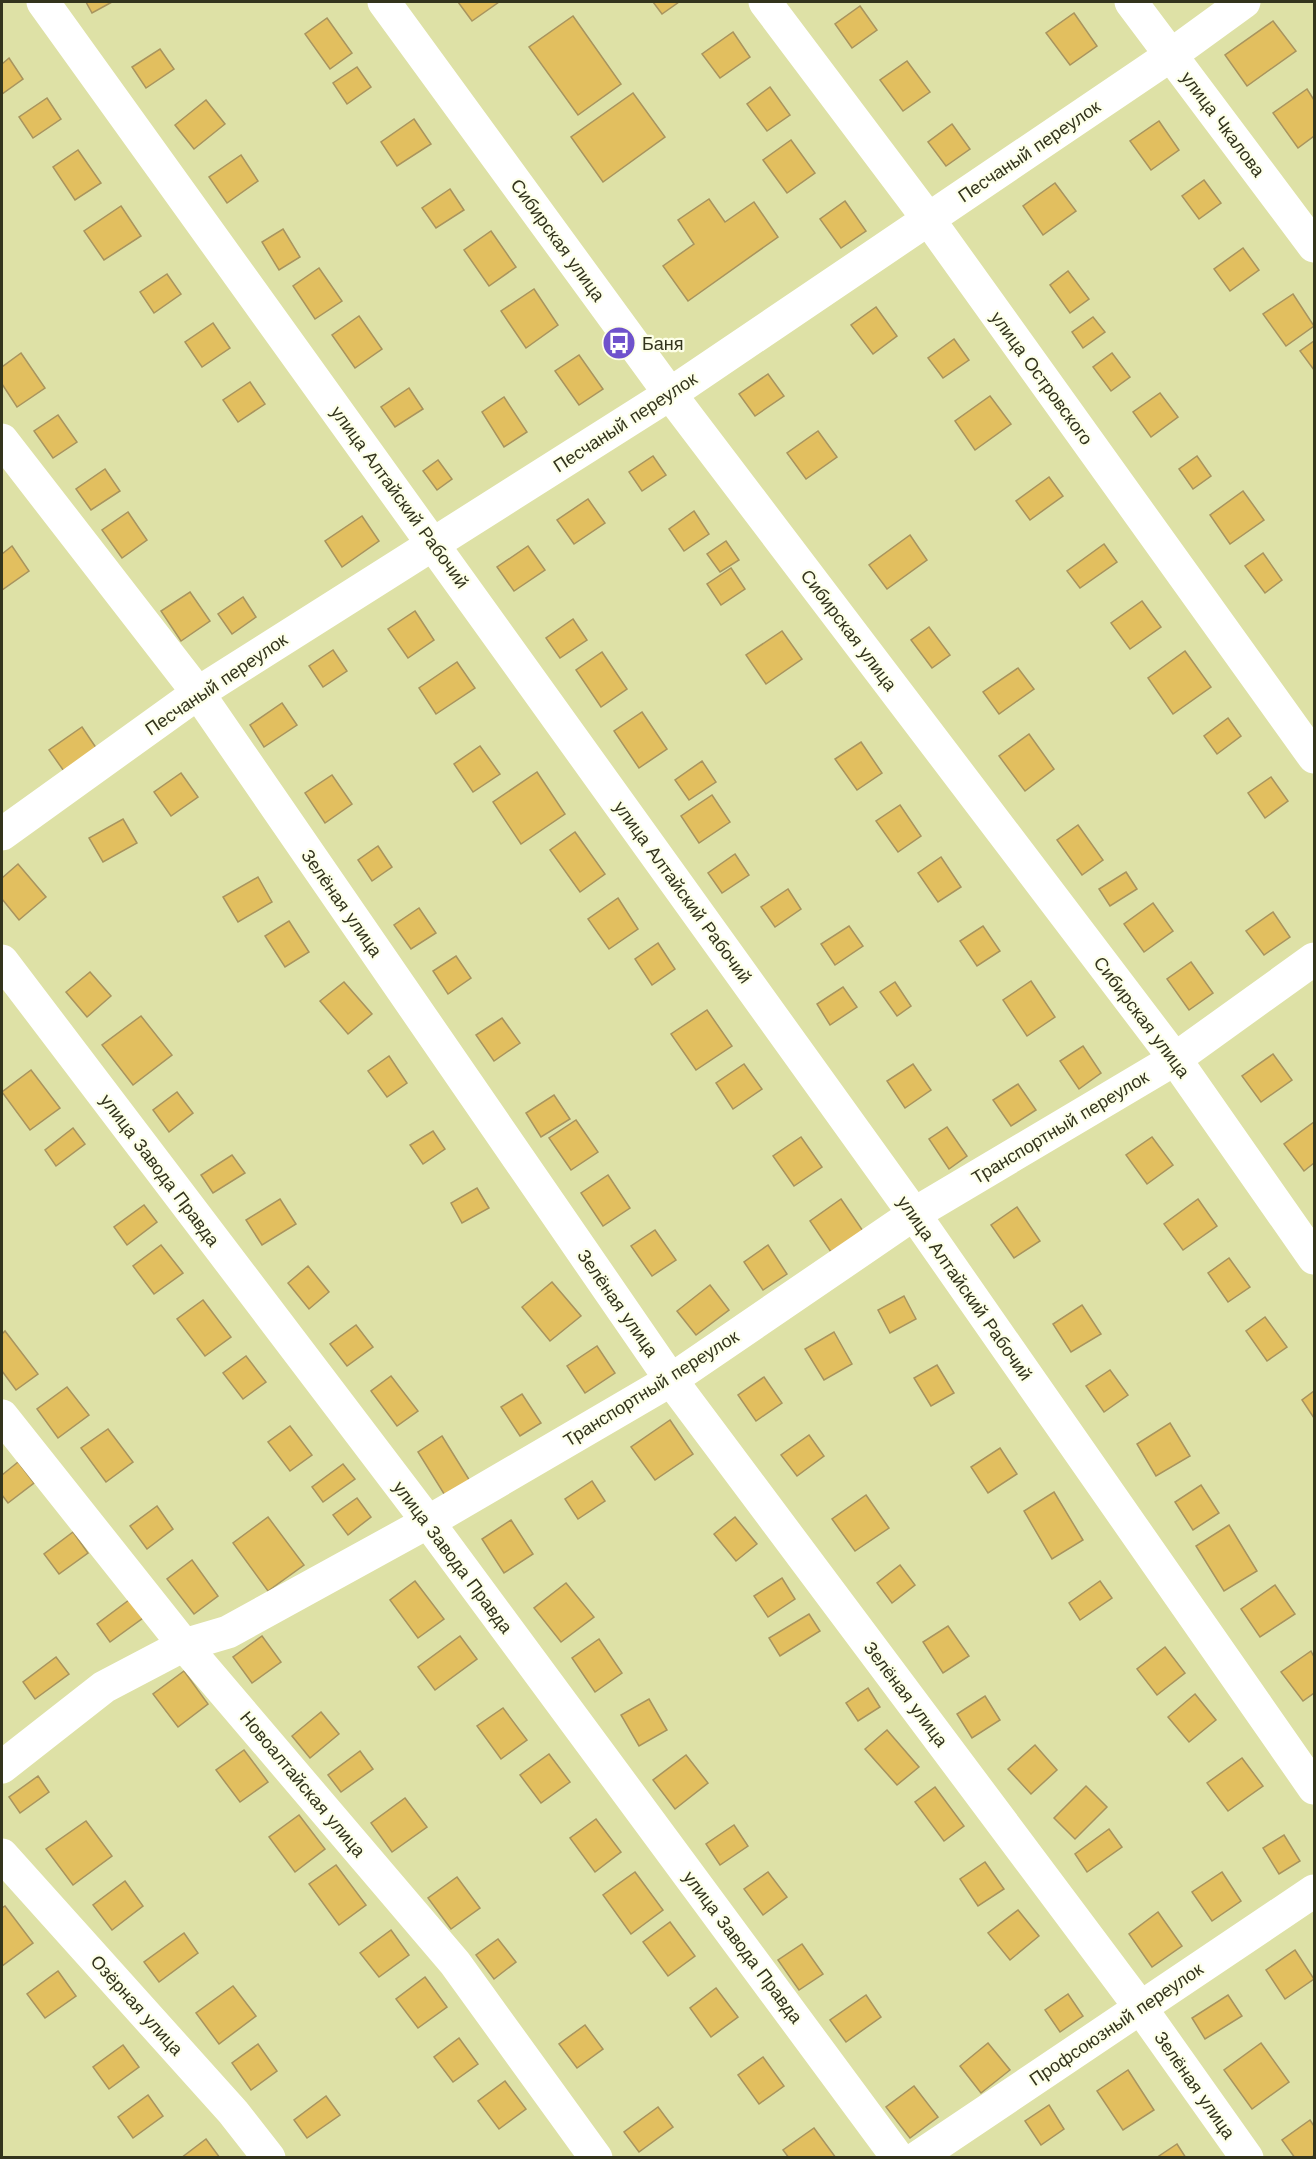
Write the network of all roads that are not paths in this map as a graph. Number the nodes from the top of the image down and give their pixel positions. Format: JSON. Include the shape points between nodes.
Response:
{"nodes":[{"id":1,"x":43,"y":2,"type":"edge"},
{"id":2,"x":384,"y":2,"type":"edge"},
{"id":3,"x":765,"y":2,"type":"edge"},
{"id":4,"x":1131,"y":2,"type":"edge"},
{"id":5,"x":1244,"y":2,"type":"edge"},
{"id":6,"x":1171,"y":55,"type":"junction"},
{"id":7,"x":928,"y":220,"type":"junction"},
{"id":8,"x":1314,"y":246,"type":"edge"},
{"id":9,"x":670,"y":394,"type":"junction"},
{"id":10,"x":2,"y":440,"type":"edge"},
{"id":11,"x":434,"y":544,"type":"junction"},
{"id":12,"x":198,"y":693,"type":"junction"},
{"id":13,"x":1314,"y":757,"type":"edge"},
{"id":14,"x":2,"y":834,"type":"edge"},
{"id":15,"x":1314,"y":959,"type":"edge"},
{"id":16,"x":2,"y":962,"type":"edge"},
{"id":17,"x":1174,"y":1059,"type":"junction"},
{"id":18,"x":914,"y":1214,"type":"junction"},
{"id":19,"x":1314,"y":1258,"type":"edge"},
{"id":20,"x":671,"y":1380,"type":"junction"},
{"id":21,"x":2,"y":1416,"type":"edge"},
{"id":22,"x":428,"y":1522,"type":"junction"},
{"id":23,"x":184,"y":1645,"type":"junction"},
{"id":24,"x":2,"y":1767,"type":"edge"},
{"id":25,"x":1314,"y":1788,"type":"edge"},
{"id":26,"x":2,"y":1855,"type":"edge"},
{"id":27,"x":1314,"y":1891,"type":"edge"},
{"id":28,"x":1140,"y":2007,"type":"junction"},
{"id":29,"x":269,"y":2157,"type":"edge"},
{"id":30,"x":596,"y":2157,"type":"edge"},
{"id":31,"x":898,"y":2157,"type":"edge"},
{"id":32,"x":917,"y":2157,"type":"edge"},
{"id":33,"x":1246,"y":2157,"type":"edge"}],
"edges":[{"from":1,"to":11,"type":"street","name":"улица Алтайский Рабочий"},
{"from":2,"to":9,"type":"street","name":"Сибирская улица"},
{"from":3,"to":7,"type":"street","name":"улица Островского"},
{"from":4,"to":6,"type":"street","name":"улица Чкалова"},
{"from":5,"to":6,"type":"street","name":"Песчаный переулок"},
{"from":6,"to":7,"type":"street","name":"Песчаный переулок"},
{"from":6,"to":8,"type":"street","name":"улица Чкалова"},
{"from":7,"to":9,"type":"street","name":"Песчаный переулок"},
{"from":7,"to":13,"type":"street","name":"улица Островского"},
{"from":9,"to":11,"type":"street","name":"Песчаный переулок"},
{"from":9,"to":17,"type":"street","name":"Сибирская улица"},
{"from":10,"to":12,"type":"street","name":"Зелёная улица"},
{"from":11,"to":12,"type":"street","name":"Песчаный переулок"},
{"from":11,"to":18,"type":"street","name":"улица Алтайский Рабочий"},
{"from":12,"to":14,"type":"street","name":"Песчаный переулок"},
{"from":12,"to":20,"type":"street","name":"Зелёная улица"},
{"from":15,"to":17,"type":"street","name":"Транспортный переулок"},
{"from":16,"to":22,"type":"street","name":"улица Завода Правда"},
{"from":17,"to":18,"type":"street","name":"Транспортный переулок"},
{"from":17,"to":19,"type":"street","name":"Сибирская улица"},
{"from":18,"to":20,"type":"street","name":"Транспортный переулок"},
{"from":18,"to":25,"type":"street","name":"улица Алтайский Рабочий"},
{"from":20,"to":22,"type":"street","name":"Транспортный переулок"},
{"from":20,"to":28,"type":"street","name":"Зелёная улица"},
{"from":21,"to":23,"type":"street","name":"Новоалтайская улица"},
{"from":22,"to":23,"type":"street","name":"Транспортный переулок","via":[[228,1632]]},
{"from":22,"to":31,"type":"street","name":"улица Завода Правда"},
{"from":23,"to":24,"type":"street","name":"Транспортный переулок","via":[[104,1687]]},
{"from":23,"to":30,"type":"street","name":"Новоалтайская улица","via":[[455,1963]]},
{"from":26,"to":29,"type":"street","name":"Озёрная улица"},
{"from":27,"to":28,"type":"street","name":"Профсоюзный переулок"},
{"from":28,"to":32,"type":"street","name":"Профсоюзный переулок"},
{"from":28,"to":33,"type":"street","name":"Зелёная улица"}]}
